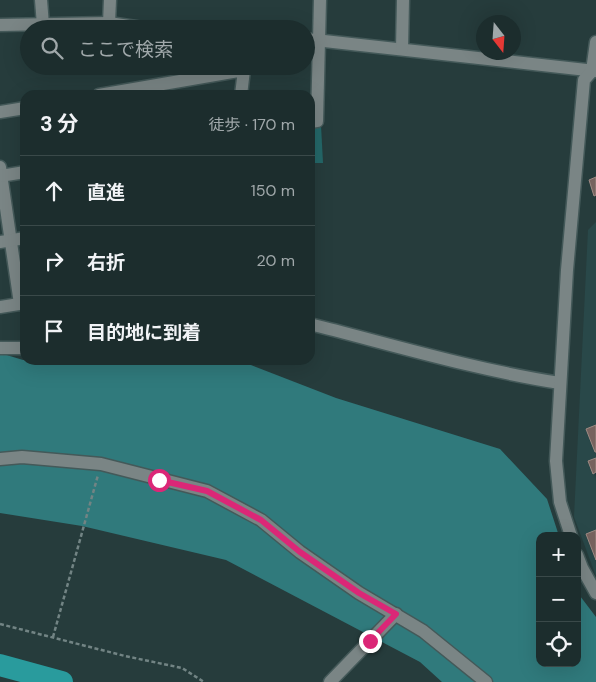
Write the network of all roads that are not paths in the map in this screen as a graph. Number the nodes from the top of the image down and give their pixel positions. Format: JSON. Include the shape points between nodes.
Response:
{"nodes":[{"id":1,"x":41,"y":0,"type":"edge"},
{"id":2,"x":110,"y":0,"type":"edge"},
{"id":3,"x":320,"y":0,"type":"edge"},
{"id":4,"x":405,"y":1,"type":"edge"},
{"id":5,"x":43,"y":20,"type":"edge"},
{"id":6,"x":109,"y":20,"type":"edge"},
{"id":7,"x":0,"y":25,"type":"edge"},
{"id":8,"x":20,"y":25,"type":"edge"},
{"id":9,"x":315,"y":29,"type":"edge"},
{"id":10,"x":315,"y":40,"type":"edge"},
{"id":11,"x":596,"y":42,"type":"edge"},
{"id":12,"x":402,"y":49,"type":"junction"},
{"id":13,"x":594,"y":71,"type":"edge"},
{"id":14,"x":215,"y":75,"type":"edge"},
{"id":15,"x":243,"y":75,"type":"edge"},
{"id":16,"x":315,"y":75,"type":"edge"},
{"id":17,"x":128,"y":90,"type":"edge"},
{"id":18,"x":242,"y":90,"type":"edge"},
{"id":19,"x":20,"y":109,"type":"edge"},
{"id":20,"x":0,"y":112,"type":"edge"},
{"id":21,"x":315,"y":121,"type":"edge"},
{"id":22,"x":20,"y":172,"type":"edge"},
{"id":23,"x":1,"y":173,"type":"edge"},
{"id":24,"x":20,"y":239,"type":"edge"},
{"id":25,"x":5,"y":241,"type":"edge"},
{"id":26,"x":20,"y":296,"type":"edge"},
{"id":27,"x":20,"y":303,"type":"edge"},
{"id":28,"x":0,"y":307,"type":"edge"},
{"id":29,"x":315,"y":325,"type":"edge"},
{"id":30,"x":0,"y":348,"type":"edge"},
{"id":31,"x":20,"y":348,"type":"edge"},
{"id":32,"x":560,"y":383,"type":"junction"},
{"id":33,"x":0,"y":459,"type":"edge"},
{"id":34,"x":570,"y":532,"type":"edge"},
{"id":35,"x":581,"y":565,"type":"edge"},
{"id":36,"x":596,"y":593,"type":"edge"},
{"id":37,"x":396,"y":614,"type":"junction"},
{"id":38,"x":330,"y":682,"type":"edge"},
{"id":39,"x":486,"y":682,"type":"edge"}],
"edges":[{"from":1,"to":5,"type":"street"},
{"from":2,"to":6,"type":"street"},
{"from":3,"to":9,"type":"street"},
{"from":4,"to":12,"type":"street"},
{"from":7,"to":8,"type":"street"},
{"from":10,"to":12,"type":"street"},
{"from":11,"to":13,"type":"street"},
{"from":12,"to":13,"type":"street"},
{"from":13,"to":32,"type":"street","via":[[584,80]]},
{"from":14,"to":17,"type":"street"},
{"from":15,"to":18,"type":"street"},
{"from":16,"to":21,"type":"street"},
{"from":19,"to":20,"type":"street"},
{"from":22,"to":23,"type":"street"},
{"from":23,"to":25,"type":"street"},
{"from":24,"to":25,"type":"street"},
{"from":25,"to":26,"type":"street"},
{"from":27,"to":28,"type":"street"},
{"from":29,"to":32,"type":"street"},
{"from":30,"to":31,"type":"street"},
{"from":32,"to":34,"type":"street","via":[[556,461],[560,502]]},
{"from":33,"to":37,"type":"street","via":[[22,457],[101,464],[207,491],[261,520],[300,552]]},
{"from":35,"to":36,"type":"street"},
{"from":37,"to":38,"type":"street"},
{"from":37,"to":39,"type":"street"}]}
